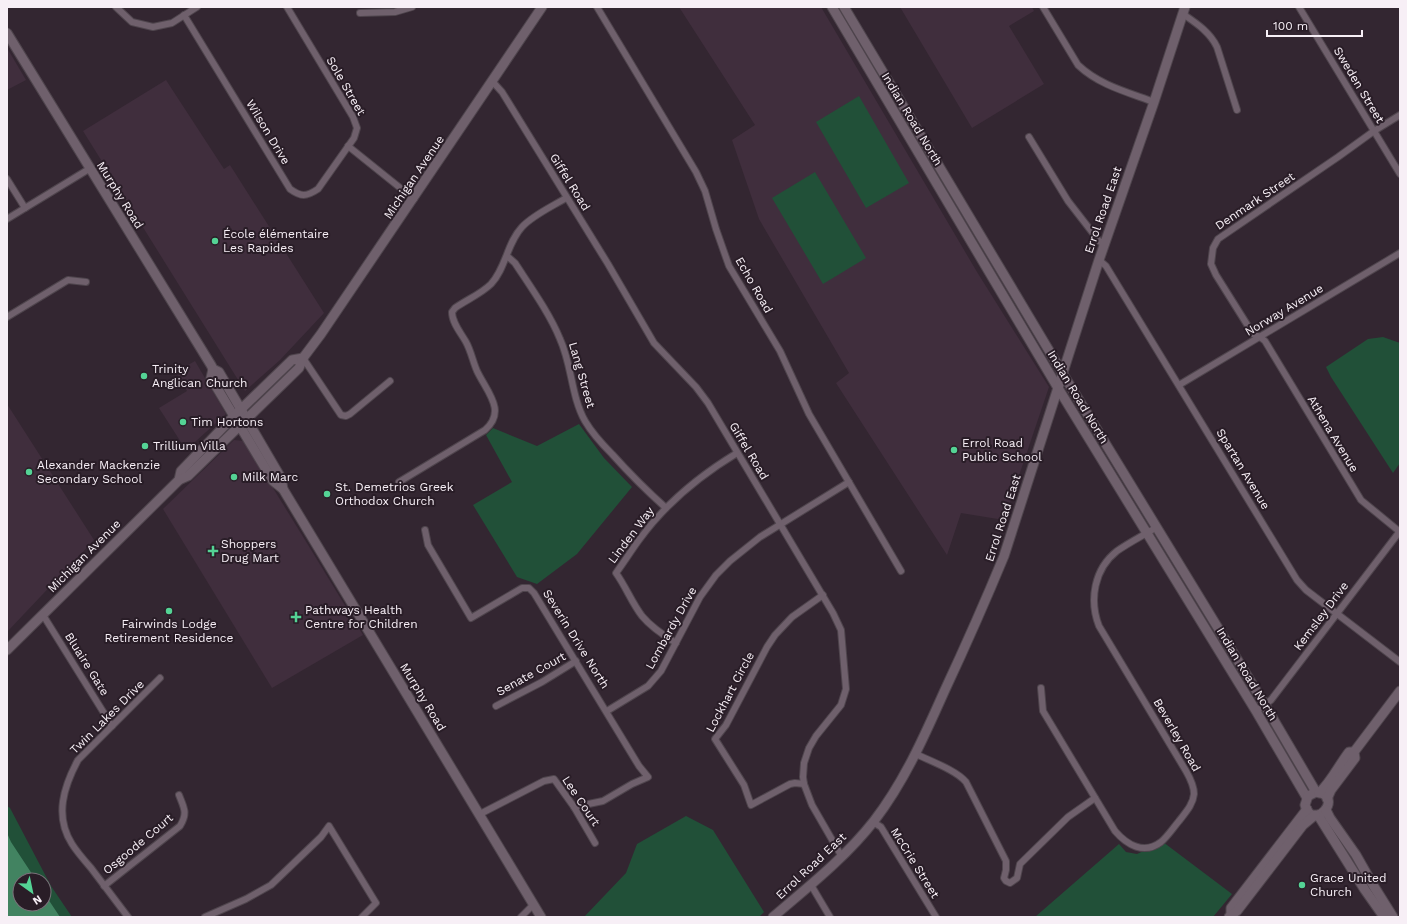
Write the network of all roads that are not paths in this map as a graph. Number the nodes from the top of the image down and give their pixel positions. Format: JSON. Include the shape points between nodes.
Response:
{"nodes":[{"id":1,"x":116,"y":7,"type":"edge"},
{"id":2,"x":197,"y":7,"type":"edge"},
{"id":3,"x":287,"y":7,"type":"edge"},
{"id":4,"x":412,"y":7,"type":"edge"},
{"id":5,"x":542,"y":7,"type":"edge"},
{"id":6,"x":596,"y":7,"type":"edge"},
{"id":7,"x":832,"y":7,"type":"edge"},
{"id":8,"x":844,"y":7,"type":"edge"},
{"id":9,"x":1043,"y":7,"type":"edge"},
{"id":10,"x":1299,"y":7,"type":"edge"},
{"id":11,"x":1184,"y":11,"type":"edge"},
{"id":12,"x":360,"y":13,"type":"dead end"},
{"id":13,"x":184,"y":15,"type":"junction"},
{"id":14,"x":7,"y":33,"type":"edge"},
{"id":15,"x":492,"y":81,"type":"junction"},
{"id":16,"x":1154,"y":102,"type":"junction"},
{"id":17,"x":1237,"y":110,"type":"dead end"},
{"id":18,"x":1400,"y":115,"type":"edge"},
{"id":19,"x":1374,"y":131,"type":"junction"},
{"id":20,"x":1029,"y":137,"type":"dead end"},
{"id":21,"x":348,"y":146,"type":"junction"},
{"id":22,"x":90,"y":169,"type":"junction"},
{"id":23,"x":1400,"y":174,"type":"edge"},
{"id":24,"x":7,"y":179,"type":"edge"},
{"id":25,"x":566,"y":198,"type":"junction"},
{"id":26,"x":414,"y":199,"type":"junction"},
{"id":27,"x":25,"y":208,"type":"junction"},
{"id":28,"x":7,"y":219,"type":"edge"},
{"id":29,"x":1104,"y":244,"type":"junction"},
{"id":30,"x":1400,"y":253,"type":"edge"},
{"id":31,"x":507,"y":256,"type":"junction"},
{"id":32,"x":1099,"y":260,"type":"junction"},
{"id":33,"x":86,"y":282,"type":"dead end"},
{"id":34,"x":7,"y":317,"type":"edge"},
{"id":35,"x":1260,"y":337,"type":"junction"},
{"id":36,"x":303,"y":358,"type":"junction"},
{"id":37,"x":213,"y":369,"type":"junction"},
{"id":38,"x":1063,"y":374,"type":"junction"},
{"id":39,"x":390,"y":382,"type":"dead end"},
{"id":40,"x":1179,"y":385,"type":"junction"},
{"id":41,"x":1058,"y":388,"type":"junction"},
{"id":42,"x":241,"y":409,"type":"junction"},
{"id":43,"x":234,"y":416,"type":"junction"},
{"id":44,"x":247,"y":420,"type":"junction"},
{"id":45,"x":240,"y":426,"type":"junction"},
{"id":46,"x":737,"y":453,"type":"junction"},
{"id":47,"x":179,"y":480,"type":"junction"},
{"id":48,"x":399,"y":482,"type":"dead end"},
{"id":49,"x":849,"y":482,"type":"junction"},
{"id":50,"x":283,"y":489,"type":"junction"},
{"id":51,"x":666,"y":508,"type":"junction"},
{"id":52,"x":780,"y":525,"type":"junction"},
{"id":53,"x":1157,"y":528,"type":"junction"},
{"id":54,"x":425,"y":530,"type":"dead end"},
{"id":55,"x":1400,"y":531,"type":"edge"},
{"id":56,"x":1148,"y":533,"type":"junction"},
{"id":57,"x":901,"y":571,"type":"dead end"},
{"id":58,"x":823,"y":595,"type":"junction"},
{"id":59,"x":1337,"y":614,"type":"junction"},
{"id":60,"x":43,"y":615,"type":"junction"},
{"id":61,"x":676,"y":643,"type":"junction"},
{"id":62,"x":7,"y":650,"type":"edge"},
{"id":63,"x":576,"y":661,"type":"junction"},
{"id":64,"x":1400,"y":662,"type":"edge"},
{"id":65,"x":160,"y":678,"type":"dead end"},
{"id":66,"x":1040,"y":688,"type":"dead end"},
{"id":67,"x":1400,"y":691,"type":"edge"},
{"id":68,"x":1265,"y":705,"type":"junction"},
{"id":69,"x":496,"y":706,"type":"dead end"},
{"id":70,"x":1256,"y":710,"type":"junction"},
{"id":71,"x":607,"y":711,"type":"junction"},
{"id":72,"x":112,"y":726,"type":"junction"},
{"id":73,"x":1354,"y":752,"type":"junction"},
{"id":74,"x":916,"y":754,"type":"junction"},
{"id":75,"x":804,"y":784,"type":"junction"},
{"id":76,"x":1318,"y":792,"type":"junction"},
{"id":77,"x":179,"y":795,"type":"dead end"},
{"id":78,"x":1095,"y":798,"type":"junction"},
{"id":79,"x":1307,"y":798,"type":"junction"},
{"id":80,"x":1327,"y":799,"type":"junction"},
{"id":81,"x":574,"y":808,"type":"junction"},
{"id":82,"x":1307,"y":809,"type":"junction"},
{"id":83,"x":1326,"y":810,"type":"junction"},
{"id":84,"x":480,"y":814,"type":"junction"},
{"id":85,"x":1316,"y":815,"type":"junction"},
{"id":86,"x":873,"y":822,"type":"junction"},
{"id":87,"x":595,"y":843,"type":"dead end"},
{"id":88,"x":842,"y":857,"type":"junction"},
{"id":89,"x":811,"y":885,"type":"junction"},
{"id":90,"x":104,"y":886,"type":"junction"},
{"id":91,"x":534,"y":904,"type":"junction"},
{"id":92,"x":1230,"y":916,"type":"edge"},
{"id":93,"x":128,"y":917,"type":"edge"},
{"id":94,"x":205,"y":917,"type":"edge"},
{"id":95,"x":362,"y":917,"type":"edge"},
{"id":96,"x":521,"y":917,"type":"edge"},
{"id":97,"x":541,"y":917,"type":"edge"},
{"id":98,"x":773,"y":917,"type":"edge"},
{"id":99,"x":830,"y":917,"type":"edge"},
{"id":100,"x":936,"y":917,"type":"edge"},
{"id":101,"x":1384,"y":917,"type":"edge"},
{"id":102,"x":1393,"y":917,"type":"edge"}],
"edges":[{"from":1,"to":13,"type":"street","via":[[132,22],[153,26],[172,23]]},
{"from":2,"to":13,"type":"street"},
{"from":3,"to":21,"type":"street","name":"Sole Street","via":[[353,117],[357,128]]},
{"from":4,"to":12,"type":"street","via":[[395,12]]},
{"from":5,"to":15,"type":"main road","name":"Michigan Avenue"},
{"from":6,"to":49,"type":"street","name":"Echo Road","via":[[696,172],[705,191],[729,266],[780,351],[809,414]]},
{"from":7,"to":41,"type":"main road","name":"Indian Road North"},
{"from":8,"to":38,"type":"main road","name":"Indian Road North"},
{"from":9,"to":16,"type":"street","via":[[1085,73],[1103,84]]},
{"from":10,"to":19,"type":"street","name":"Sweden Street"},
{"from":11,"to":16,"type":"main road","name":"Errol Road East"},
{"from":11,"to":17,"type":"street","via":[[1212,38],[1217,47]]},
{"from":13,"to":21,"type":"street","name":"Wilson Drive","via":[[290,189],[303,195],[318,189]]},
{"from":14,"to":22,"type":"main road","name":"Murphy Road"},
{"from":15,"to":25,"type":"street","name":"Giffel Road","via":[[502,92]]},
{"from":15,"to":26,"type":"main road","name":"Michigan Avenue"},
{"from":16,"to":29,"type":"main road","name":"Errol Road East"},
{"from":18,"to":19,"type":"street","name":"Denmark Street"},
{"from":19,"to":23,"type":"street","name":"Sweden Street"},
{"from":19,"to":35,"type":"street","name":"Denmark Street","via":[[1230,230],[1218,239],[1212,248],[1211,264],[1216,275],[1253,334]]},
{"from":20,"to":29,"type":"street","via":[[1068,201]]},
{"from":21,"to":26,"type":"street"},
{"from":22,"to":27,"type":"street"},
{"from":22,"to":37,"type":"main road","name":"Murphy Road"},
{"from":24,"to":27,"type":"street"},
{"from":25,"to":31,"type":"street","via":[[523,226]]},
{"from":25,"to":46,"type":"street","name":"Giffel Road","via":[[654,343],[696,387]]},
{"from":26,"to":36,"type":"main road","name":"Michigan Avenue"},
{"from":27,"to":28,"type":"street"},
{"from":29,"to":32,"type":"main road","name":"Errol Road East"},
{"from":30,"to":35,"type":"street","name":"Norway Avenue"},
{"from":31,"to":48,"type":"street","via":[[491,283],[452,312],[454,322],[467,344],[494,404],[495,418],[485,430]]},
{"from":31,"to":51,"type":"street","name":"Lang Street","via":[[515,263],[551,320],[560,339],[578,404],[588,426],[632,476]]},
{"from":32,"to":38,"type":"main road","name":"Errol Road East"},
{"from":32,"to":40,"type":"street","name":"Spartan Avenue","via":[[1106,266]]},
{"from":33,"to":34,"type":"street","via":[[68,280]]},
{"from":35,"to":40,"type":"street","name":"Norway Avenue"},
{"from":35,"to":55,"type":"street","name":"Athena Avenue","via":[[1265,341],[1361,500]]},
{"from":36,"to":39,"type":"street","via":[[341,415],[350,414]]},
{"from":36,"to":42,"type":"main road","name":"Michigan Avenue","via":[[292,360]]},
{"from":36,"to":44,"type":"main road","name":"Michigan Avenue","via":[[299,368]]},
{"from":37,"to":42,"type":"main road","name":"Murphy Road","via":[[219,372]]},
{"from":37,"to":43,"type":"main road","name":"Murphy Road","via":[[211,378]]},
{"from":38,"to":41,"type":"main road","name":"Errol Road East"},
{"from":38,"to":53,"type":"main road","name":"Indian Road North"},
{"from":40,"to":59,"type":"street","name":"Spartan Avenue","via":[[1297,580]]},
{"from":41,"to":56,"type":"main road","name":"Indian Road North"},
{"from":41,"to":74,"type":"main road","name":"Errol Road East","via":[[1004,556]]},
{"from":42,"to":43,"type":"main road","name":"Michigan Avenue"},
{"from":42,"to":44,"type":"main road","name":"Murphy Road"},
{"from":43,"to":45,"type":"main road","name":"Murphy Road"},
{"from":43,"to":47,"type":"main road","name":"Michigan Avenue","via":[[181,471]]},
{"from":44,"to":45,"type":"main road","name":"Michigan Avenue"},
{"from":44,"to":50,"type":"main road","name":"Murphy Road","via":[[281,478]]},
{"from":45,"to":47,"type":"main road","name":"Michigan Avenue","via":[[188,476]]},
{"from":45,"to":50,"type":"main road","name":"Murphy Road","via":[[273,481]]},
{"from":46,"to":51,"type":"street","name":"Linden Way","via":[[699,479]]},
{"from":46,"to":52,"type":"street","name":"Giffel Road"},
{"from":47,"to":60,"type":"main road","name":"Michigan Avenue"},
{"from":49,"to":52,"type":"street","name":"Lombardy Drive"},
{"from":49,"to":57,"type":"street","name":"Echo Road"},
{"from":50,"to":84,"type":"main road","name":"Murphy Road"},
{"from":51,"to":61,"type":"street","name":"Linden Way","via":[[638,541],[616,573],[641,615],[659,633]]},
{"from":52,"to":58,"type":"street","name":"Giffel Road"},
{"from":52,"to":61,"type":"street","name":"Lombardy Drive","via":[[744,548],[719,572],[700,597]]},
{"from":53,"to":56,"type":"street","name":"Beverley Road"},
{"from":53,"to":68,"type":"main road","name":"Indian Road North"},
{"from":54,"to":63,"type":"street","name":"Severin Drive North","via":[[428,545],[470,618],[518,590],[529,588],[538,597]]},
{"from":55,"to":59,"type":"street","name":"Kemsley Drive"},
{"from":56,"to":70,"type":"main road","name":"Indian Road North"},
{"from":56,"to":78,"type":"street","name":"Beverley Road","via":[[1117,551],[1105,564],[1095,588],[1094,612],[1102,633],[1186,771],[1194,795],[1189,808],[1164,839],[1155,845],[1144,847],[1134,846],[1124,840]]},
{"from":58,"to":75,"type":"street","name":"Giffel Road","via":[[841,630],[846,689],[841,705],[809,748],[804,763]]},
{"from":58,"to":75,"type":"street","name":"Lockhart Circle","via":[[792,617],[775,635],[726,725],[715,739],[744,785],[751,806],[790,784]]},
{"from":59,"to":64,"type":"street","name":"Spartan Avenue"},
{"from":59,"to":68,"type":"street","name":"Kemsley Drive"},
{"from":60,"to":62,"type":"main road","name":"Michigan Avenue"},
{"from":60,"to":72,"type":"street","name":"Bluaire Gate"},
{"from":61,"to":71,"type":"street","name":"Lombardy Drive","via":[[653,682]]},
{"from":63,"to":69,"type":"street","name":"Senate Court"},
{"from":63,"to":71,"type":"street","name":"Severin Drive North"},
{"from":65,"to":72,"type":"street","name":"Twin Lakes Drive"},
{"from":66,"to":78,"type":"street","name":"Beverley Road","via":[[1043,711]]},
{"from":67,"to":73,"type":"main road"},
{"from":68,"to":70,"type":"street","name":"Kemsley Drive"},
{"from":68,"to":76,"type":"main road","name":"Indian Road North"},
{"from":70,"to":79,"type":"main road","name":"Indian Road North"},
{"from":71,"to":81,"type":"street","name":"Severin Drive North","via":[[648,777],[603,801]]},
{"from":72,"to":90,"type":"street","name":"Twin Lakes Drive","via":[[78,760],[66,783],[61,807],[63,825],[71,843]]},
{"from":73,"to":76,"type":"main road","via":[[1349,752],[1325,787]]},
{"from":73,"to":80,"type":"main road","via":[[1355,758]]},
{"from":74,"to":78,"type":"street","via":[[964,778],[1006,861],[1004,878],[1010,883],[1016,878],[1020,864],[1068,817]]},
{"from":74,"to":86,"type":"main road","name":"Errol Road East","via":[[895,791]]},
{"from":75,"to":88,"type":"street","name":"Giffel Road","via":[[812,805]]},
{"from":76,"to":79,"type":"main road"},
{"from":76,"to":80,"type":"main road","name":"Indian Road North"},
{"from":77,"to":90,"type":"street","name":"Osgoode Court","via":[[185,811],[185,818],[180,826]]},
{"from":79,"to":82,"type":"main road"},
{"from":80,"to":83,"type":"main road"},
{"from":81,"to":84,"type":"street","name":"Lee Court","via":[[554,779],[544,781]]},
{"from":81,"to":87,"type":"street","name":"Lee Court"},
{"from":82,"to":85,"type":"main road"},
{"from":82,"to":92,"type":"main road","via":[[1231,908]]},
{"from":83,"to":85,"type":"main road","via":[[1323,814]]},
{"from":83,"to":102,"type":"main road"},
{"from":84,"to":91,"type":"main road","name":"Murphy Road"},
{"from":85,"to":92,"type":"main road","via":[[1303,825],[1237,911]]},
{"from":85,"to":101,"type":"main road"},
{"from":86,"to":88,"type":"main road","name":"Errol Road East"},
{"from":86,"to":100,"type":"street","name":"McCrie Street","via":[[881,828]]},
{"from":88,"to":89,"type":"main road","name":"Errol Road East"},
{"from":89,"to":98,"type":"main road","name":"Errol Road East"},
{"from":89,"to":99,"type":"street"},
{"from":90,"to":93,"type":"street","name":"Twin Lakes Drive"},
{"from":91,"to":96,"type":"street"},
{"from":91,"to":97,"type":"main road","name":"Murphy Road"},
{"from":94,"to":95,"type":"street","via":[[246,900],[271,885],[321,837],[329,826],[376,903]]}]}
